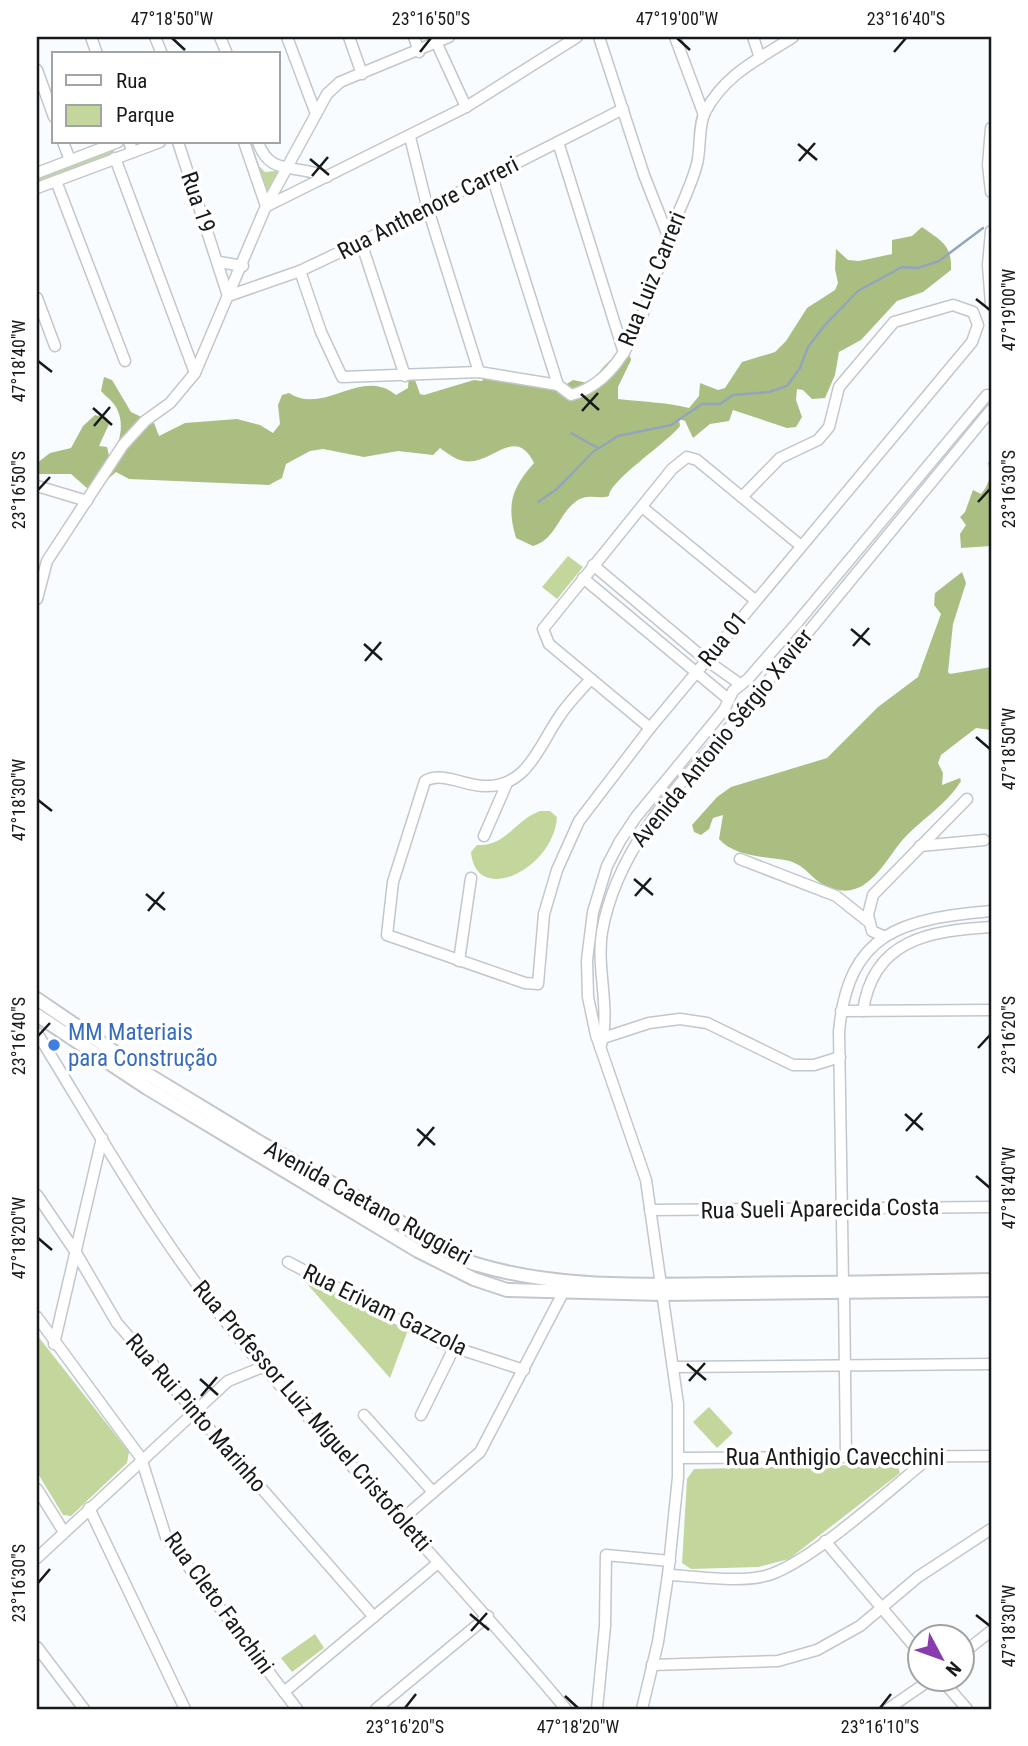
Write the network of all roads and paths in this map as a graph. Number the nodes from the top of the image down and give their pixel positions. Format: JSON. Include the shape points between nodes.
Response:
{"nodes":[{"id":1,"x":287,"y":37,"type":"edge"},
{"id":2,"x":349,"y":37,"type":"edge"},
{"id":3,"x":414,"y":37,"type":"edge"},
{"id":4,"x":449,"y":37,"type":"edge"},
{"id":5,"x":577,"y":37,"type":"edge"},
{"id":6,"x":599,"y":37,"type":"edge"},
{"id":7,"x":675,"y":37,"type":"edge"},
{"id":8,"x":752,"y":37,"type":"edge"},
{"id":9,"x":793,"y":37,"type":"edge"},
{"id":10,"x":437,"y":44,"type":"junction"},
{"id":11,"x":419,"y":52,"type":"junction"},
{"id":12,"x":760,"y":58,"type":"junction"},
{"id":13,"x":37,"y":69,"type":"edge"},
{"id":14,"x":362,"y":74,"type":"junction"},
{"id":15,"x":466,"y":107,"type":"junction"},
{"id":16,"x":623,"y":109,"type":"junction"},
{"id":17,"x":52,"y":111,"type":"edge"},
{"id":18,"x":316,"y":114,"type":"junction"},
{"id":19,"x":704,"y":115,"type":"junction"},
{"id":20,"x":991,"y":128,"type":"edge"},
{"id":21,"x":410,"y":137,"type":"junction"},
{"id":22,"x":558,"y":142,"type":"junction"},
{"id":23,"x":64,"y":144,"type":"edge"},
{"id":24,"x":113,"y":144,"type":"edge"},
{"id":25,"x":148,"y":144,"type":"edge"},
{"id":26,"x":179,"y":144,"type":"edge"},
{"id":27,"x":245,"y":144,"type":"edge"},
{"id":28,"x":259,"y":144,"type":"edge"},
{"id":29,"x":131,"y":147,"type":"edge"},
{"id":30,"x":115,"y":158,"type":"junction"},
{"id":31,"x":70,"y":160,"type":"junction"},
{"id":32,"x":289,"y":166,"type":"junction"},
{"id":33,"x":37,"y":173,"type":"edge"},
{"id":34,"x":492,"y":176,"type":"junction"},
{"id":35,"x":327,"y":177,"type":"junction"},
{"id":36,"x":56,"y":181,"type":"junction"},
{"id":37,"x":37,"y":188,"type":"edge"},
{"id":38,"x":991,"y":192,"type":"edge"},
{"id":39,"x":266,"y":206,"type":"junction"},
{"id":40,"x":427,"y":206,"type":"junction"},
{"id":41,"x":991,"y":231,"type":"edge"},
{"id":42,"x":668,"y":236,"type":"junction"},
{"id":43,"x":362,"y":242,"type":"junction"},
{"id":44,"x":219,"y":262,"type":"junction"},
{"id":45,"x":243,"y":266,"type":"junction"},
{"id":46,"x":300,"y":271,"type":"junction"},
{"id":47,"x":228,"y":296,"type":"junction"},
{"id":48,"x":37,"y":298,"type":"edge"},
{"id":49,"x":991,"y":305,"type":"edge"},
{"id":50,"x":184,"y":343,"type":"junction"},
{"id":51,"x":207,"y":344,"type":"junction"},
{"id":52,"x":55,"y":346,"type":"dead end"},
{"id":53,"x":624,"y":353,"type":"junction"},
{"id":54,"x":125,"y":361,"type":"dead end"},
{"id":55,"x":480,"y":372,"type":"junction"},
{"id":56,"x":195,"y":373,"type":"junction"},
{"id":57,"x":405,"y":376,"type":"junction"},
{"id":58,"x":558,"y":385,"type":"junction"},
{"id":59,"x":990,"y":394,"type":"edge"},
{"id":60,"x":991,"y":410,"type":"edge"},
{"id":61,"x":37,"y":486,"type":"edge"},
{"id":62,"x":742,"y":497,"type":"junction"},
{"id":63,"x":87,"y":501,"type":"junction"},
{"id":64,"x":642,"y":507,"type":"junction"},
{"id":65,"x":800,"y":546,"type":"junction"},
{"id":66,"x":42,"y":560,"type":"edge"},
{"id":67,"x":593,"y":565,"type":"junction"},
{"id":68,"x":583,"y":578,"type":"junction"},
{"id":69,"x":37,"y":599,"type":"edge"},
{"id":70,"x":755,"y":600,"type":"junction"},
{"id":71,"x":706,"y":660,"type":"junction"},
{"id":72,"x":697,"y":671,"type":"junction"},
{"id":73,"x":591,"y":679,"type":"junction"},
{"id":74,"x":744,"y":682,"type":"junction"},
{"id":75,"x":762,"y":688,"type":"junction"},
{"id":76,"x":727,"y":698,"type":"junction"},
{"id":77,"x":724,"y":710,"type":"junction"},
{"id":78,"x":735,"y":721,"type":"junction"},
{"id":79,"x":649,"y":728,"type":"junction"},
{"id":80,"x":506,"y":783,"type":"junction"},
{"id":81,"x":967,"y":799,"type":"dead end"},
{"id":82,"x":484,"y":836,"type":"dead end"},
{"id":83,"x":984,"y":841,"type":"dead end"},
{"id":84,"x":919,"y":846,"type":"junction"},
{"id":85,"x":740,"y":859,"type":"dead end"},
{"id":86,"x":471,"y":878,"type":"dead end"},
{"id":87,"x":991,"y":911,"type":"edge"},
{"id":88,"x":870,"y":923,"type":"junction"},
{"id":89,"x":991,"y":928,"type":"edge"},
{"id":90,"x":883,"y":936,"type":"junction"},
{"id":91,"x":459,"y":961,"type":"junction"},
{"id":92,"x":37,"y":999,"type":"edge"},
{"id":93,"x":991,"y":1010,"type":"edge"},
{"id":94,"x":841,"y":1011,"type":"junction"},
{"id":95,"x":863,"y":1011,"type":"junction"},
{"id":96,"x":37,"y":1015,"type":"edge"},
{"id":97,"x":37,"y":1033,"type":"edge"},
{"id":98,"x":601,"y":1041,"type":"junction"},
{"id":99,"x":840,"y":1057,"type":"junction"},
{"id":100,"x":102,"y":1138,"type":"junction"},
{"id":101,"x":37,"y":1195,"type":"edge"},
{"id":102,"x":991,"y":1207,"type":"edge"},
{"id":103,"x":842,"y":1209,"type":"junction"},
{"id":104,"x":650,"y":1210,"type":"junction"},
{"id":105,"x":75,"y":1251,"type":"junction"},
{"id":106,"x":288,"y":1262,"type":"dead end"},
{"id":107,"x":991,"y":1280,"type":"edge"},
{"id":108,"x":844,"y":1287,"type":"junction"},
{"id":109,"x":566,"y":1288,"type":"junction"},
{"id":110,"x":661,"y":1289,"type":"junction"},
{"id":111,"x":991,"y":1290,"type":"edge"},
{"id":112,"x":37,"y":1317,"type":"edge"},
{"id":113,"x":54,"y":1344,"type":"junction"},
{"id":114,"x":454,"y":1348,"type":"junction"},
{"id":115,"x":991,"y":1364,"type":"edge"},
{"id":116,"x":265,"y":1366,"type":"junction"},
{"id":117,"x":674,"y":1367,"type":"junction"},
{"id":118,"x":845,"y":1367,"type":"junction"},
{"id":119,"x":524,"y":1370,"type":"junction"},
{"id":120,"x":194,"y":1410,"type":"junction"},
{"id":121,"x":365,"y":1415,"type":"dead end"},
{"id":122,"x":421,"y":1415,"type":"dead end"},
{"id":123,"x":846,"y":1456,"type":"junction"},
{"id":124,"x":991,"y":1456,"type":"edge"},
{"id":125,"x":930,"y":1457,"type":"junction"},
{"id":126,"x":141,"y":1458,"type":"junction"},
{"id":127,"x":680,"y":1458,"type":"junction"},
{"id":128,"x":37,"y":1489,"type":"edge"},
{"id":129,"x":433,"y":1492,"type":"junction"},
{"id":130,"x":89,"y":1508,"type":"junction"},
{"id":131,"x":401,"y":1520,"type":"junction"},
{"id":132,"x":991,"y":1529,"type":"edge"},
{"id":133,"x":64,"y":1532,"type":"junction"},
{"id":134,"x":825,"y":1541,"type":"junction"},
{"id":135,"x":37,"y":1558,"type":"edge"},
{"id":136,"x":670,"y":1561,"type":"junction"},
{"id":137,"x":438,"y":1563,"type":"junction"},
{"id":138,"x":668,"y":1575,"type":"junction"},
{"id":139,"x":882,"y":1609,"type":"junction"},
{"id":140,"x":488,"y":1616,"type":"junction"},
{"id":141,"x":374,"y":1617,"type":"junction"},
{"id":142,"x":991,"y":1631,"type":"edge"},
{"id":143,"x":906,"y":1638,"type":"edge"},
{"id":144,"x":976,"y":1642,"type":"edge"},
{"id":145,"x":37,"y":1647,"type":"edge"},
{"id":146,"x":652,"y":1665,"type":"junction"},
{"id":147,"x":284,"y":1692,"type":"junction"},
{"id":148,"x":909,"y":1694,"type":"edge"},
{"id":149,"x":954,"y":1694,"type":"edge"},
{"id":150,"x":84,"y":1709,"type":"edge"},
{"id":151,"x":185,"y":1709,"type":"edge"},
{"id":152,"x":297,"y":1709,"type":"edge"},
{"id":153,"x":376,"y":1709,"type":"edge"},
{"id":154,"x":566,"y":1709,"type":"edge"},
{"id":155,"x":597,"y":1709,"type":"edge"},
{"id":156,"x":642,"y":1709,"type":"edge"},
{"id":157,"x":888,"y":1709,"type":"edge"},
{"id":158,"x":967,"y":1709,"type":"edge"}],
"edges":[{"from":1,"to":18,"type":"street"},
{"from":2,"to":14,"type":"street"},
{"from":3,"to":11,"type":"street"},
{"from":4,"to":10,"type":"street"},
{"from":5,"to":15,"type":"street"},
{"from":6,"to":16,"type":"street"},
{"from":7,"to":19,"type":"street"},
{"from":8,"to":12,"type":"street"},
{"from":9,"to":12,"type":"street","name":"Rua Luiz Carreri"},
{"from":10,"to":11,"type":"street"},
{"from":10,"to":15,"type":"street"},
{"from":11,"to":14,"type":"street"},
{"from":12,"to":19,"type":"street","name":"Rua Luiz Carreri","via":[[725,81]]},
{"from":13,"to":17,"type":"street"},
{"from":14,"to":18,"type":"street","via":[[333,87]]},
{"from":15,"to":21,"type":"street"},
{"from":16,"to":22,"type":"street","name":"Rua Anthenore Carreri"},
{"from":16,"to":42,"type":"street"},
{"from":18,"to":32,"type":"street"},
{"from":19,"to":42,"type":"street","name":"Rua Luiz Carreri","via":[[692,182]]},
{"from":20,"to":38,"type":"street"},
{"from":21,"to":35,"type":"street"},
{"from":21,"to":40,"type":"street"},
{"from":22,"to":34,"type":"street","name":"Rua Anthenore Carreri"},
{"from":22,"to":53,"type":"street"},
{"from":23,"to":31,"type":"street"},
{"from":24,"to":31,"type":"street"},
{"from":25,"to":29,"type":"street"},
{"from":26,"to":44,"type":"street","name":"Rua 19"},
{"from":27,"to":39,"type":"street"},
{"from":28,"to":32,"type":"street","via":[[270,164]]},
{"from":29,"to":30,"type":"street"},
{"from":30,"to":36,"type":"street"},
{"from":30,"to":50,"type":"street"},
{"from":31,"to":33,"type":"street"},
{"from":32,"to":35,"type":"street"},
{"from":32,"to":39,"type":"street"},
{"from":34,"to":40,"type":"street","name":"Rua Anthenore Carreri"},
{"from":34,"to":58,"type":"street"},
{"from":35,"to":39,"type":"street"},
{"from":36,"to":37,"type":"street"},
{"from":36,"to":54,"type":"street"},
{"from":39,"to":45,"type":"street"},
{"from":40,"to":43,"type":"street","name":"Rua Anthenore Carreri"},
{"from":40,"to":55,"type":"street"},
{"from":41,"to":49,"type":"street"},
{"from":42,"to":53,"type":"street","name":"Rua Luiz Carreri","via":[[649,298]]},
{"from":43,"to":46,"type":"street","name":"Rua Anthenore Carreri"},
{"from":43,"to":57,"type":"street"},
{"from":44,"to":45,"type":"street"},
{"from":44,"to":47,"type":"street","name":"Rua 19"},
{"from":45,"to":47,"type":"street"},
{"from":46,"to":47,"type":"street","name":"Rua Anthenore Carreri"},
{"from":46,"to":57,"type":"street","name":"Rua Luiz Carreri","via":[[339,374],[346,379]]},
{"from":47,"to":51,"type":"street"},
{"from":48,"to":52,"type":"street"},
{"from":50,"to":51,"type":"street"},
{"from":50,"to":56,"type":"street"},
{"from":51,"to":56,"type":"street"},
{"from":53,"to":58,"type":"street","name":"Rua Luiz Carreri","via":[[581,392],[571,394]]},
{"from":55,"to":57,"type":"street","name":"Rua Luiz Carreri"},
{"from":55,"to":58,"type":"street","name":"Rua Luiz Carreri"},
{"from":56,"to":63,"type":"street","via":[[170,403],[133,433]]},
{"from":59,"to":74,"type":"street","name":"Avenida Antonio Sérgio Xavier"},
{"from":60,"to":75,"type":"street","name":"Avenida Antonio Sérgio Xavier"},
{"from":61,"to":63,"type":"street"},
{"from":62,"to":64,"type":"street","via":[[687,457]]},
{"from":62,"to":65,"type":"street"},
{"from":62,"to":65,"type":"street","name":"Rua 01","via":[[780,458],[818,440],[829,427],[842,382],[894,322],[961,305],[977,318],[972,342]]},
{"from":63,"to":66,"type":"street"},
{"from":64,"to":67,"type":"street"},
{"from":64,"to":70,"type":"street"},
{"from":65,"to":70,"type":"street","name":"Rua 01"},
{"from":66,"to":69,"type":"street"},
{"from":67,"to":68,"type":"street"},
{"from":67,"to":71,"type":"street"},
{"from":68,"to":72,"type":"street"},
{"from":68,"to":73,"type":"street","via":[[545,623],[543,634]]},
{"from":70,"to":71,"type":"street","name":"Rua 01"},
{"from":71,"to":72,"type":"street","name":"Rua 01"},
{"from":71,"to":74,"type":"street"},
{"from":72,"to":76,"type":"street"},
{"from":72,"to":79,"type":"street","name":"Rua 01"},
{"from":73,"to":79,"type":"street"},
{"from":73,"to":80,"type":"street","via":[[561,713],[526,769]]},
{"from":74,"to":75,"type":"street"},
{"from":74,"to":76,"type":"street","name":"Avenida Antonio Sérgio Xavier"},
{"from":75,"to":78,"type":"street","name":"Avenida Antonio Sérgio Xavier","via":[[751,708]]},
{"from":76,"to":77,"type":"street","name":"Avenida Antonio Sérgio Xavier"},
{"from":77,"to":78,"type":"street"},
{"from":77,"to":98,"type":"street","name":"Avenida Antonio Sérgio Xavier","via":[[636,817],[607,866],[593,912],[587,960],[588,998]]},
{"from":78,"to":98,"type":"street","name":"Avenida Antonio Sérgio Xavier","via":[[652,819],[612,891],[602,934]]},
{"from":79,"to":91,"type":"street","name":"Rua 01","via":[[579,821],[557,870],[544,914],[539,982],[535,986]]},
{"from":80,"to":82,"type":"street"},
{"from":80,"to":91,"type":"street","via":[[485,787],[431,777],[422,786],[404,839],[386,934]]},
{"from":81,"to":84,"type":"street"},
{"from":83,"to":84,"type":"street"},
{"from":84,"to":88,"type":"street","via":[[873,895]]},
{"from":85,"to":88,"type":"street","via":[[836,896]]},
{"from":86,"to":91,"type":"street"},
{"from":87,"to":90,"type":"street","via":[[932,918]]},
{"from":88,"to":90,"type":"street","via":[[872,931]]},
{"from":89,"to":95,"type":"street","via":[[923,935],[904,945],[874,973],[866,987]]},
{"from":90,"to":94,"type":"street","via":[[851,977]]},
{"from":92,"to":109,"type":"main road","name":"Avenida Caetano Ruggieri","via":[[144,1072],[472,1263]]},
{"from":93,"to":95,"type":"street"},
{"from":94,"to":95,"type":"street"},
{"from":94,"to":99,"type":"street"},
{"from":96,"to":109,"type":"main road","name":"Avenida Caetano Ruggieri","via":[[147,1088],[418,1251],[507,1290]]},
{"from":97,"to":100,"type":"street","name":"Rua Professor Luiz Miguel Cristofoletti"},
{"from":98,"to":99,"type":"street","via":[[649,1023],[680,1019],[707,1023],[793,1065],[814,1065]]},
{"from":98,"to":104,"type":"street","via":[[640,1155]]},
{"from":99,"to":103,"type":"street"},
{"from":100,"to":105,"type":"street"},
{"from":100,"to":116,"type":"street","name":"Rua Professor Luiz Miguel Cristofoletti","via":[[166,1241]]},
{"from":101,"to":105,"type":"street","name":"Rua Rui Pinto Marinho"},
{"from":102,"to":103,"type":"street","name":"Rua Sueli Aparecida Costa"},
{"from":103,"to":104,"type":"street","name":"Rua Sueli Aparecida Costa"},
{"from":103,"to":108,"type":"street"},
{"from":104,"to":110,"type":"street"},
{"from":105,"to":113,"type":"street"},
{"from":105,"to":120,"type":"street","name":"Rua Rui Pinto Marinho","via":[[117,1323]]},
{"from":106,"to":114,"type":"street","name":"Rua Erivam Gazzola"},
{"from":107,"to":108,"type":"main road","name":"Avenida Caetano Ruggieri"},
{"from":108,"to":110,"type":"main road","name":"Avenida Caetano Ruggieri"},
{"from":108,"to":111,"type":"main road","name":"Avenida Caetano Ruggieri"},
{"from":108,"to":118,"type":"street"},
{"from":109,"to":110,"type":"main road","name":"Avenida Caetano Ruggieri"},
{"from":109,"to":119,"type":"street"},
{"from":110,"to":117,"type":"street"},
{"from":112,"to":113,"type":"street","name":"Rua Cleto Fanchini"},
{"from":113,"to":126,"type":"street","name":"Rua Cleto Fanchini"},
{"from":114,"to":119,"type":"street","name":"Rua Erivam Gazzola"},
{"from":114,"to":122,"type":"street"},
{"from":115,"to":118,"type":"street"},
{"from":116,"to":120,"type":"street","via":[[232,1377]]},
{"from":116,"to":131,"type":"street","name":"Rua Professor Luiz Miguel Cristofoletti"},
{"from":117,"to":118,"type":"street"},
{"from":117,"to":127,"type":"street"},
{"from":118,"to":123,"type":"street"},
{"from":119,"to":129,"type":"street","via":[[480,1452]]},
{"from":120,"to":126,"type":"street"},
{"from":120,"to":141,"type":"street","name":"Rua Rui Pinto Marinho"},
{"from":121,"to":129,"type":"street"},
{"from":123,"to":125,"type":"street","name":"Rua Anthigio Cavecchini"},
{"from":123,"to":127,"type":"street","name":"Rua Anthigio Cavecchini"},
{"from":124,"to":125,"type":"street","name":"Rua Anthigio Cavecchini"},
{"from":125,"to":134,"type":"street"},
{"from":126,"to":130,"type":"street"},
{"from":126,"to":147,"type":"street","name":"Rua Cleto Fanchini","via":[[166,1537]]},
{"from":127,"to":136,"type":"street"},
{"from":128,"to":133,"type":"street"},
{"from":129,"to":131,"type":"street"},
{"from":130,"to":133,"type":"street"},
{"from":130,"to":151,"type":"street"},
{"from":131,"to":137,"type":"street","name":"Rua Professor Luiz Miguel Cristofoletti"},
{"from":132,"to":139,"type":"street","via":[[918,1577]]},
{"from":133,"to":135,"type":"street"},
{"from":134,"to":138,"type":"street","via":[[784,1569],[764,1576]]},
{"from":134,"to":139,"type":"street"},
{"from":136,"to":138,"type":"street"},
{"from":136,"to":155,"type":"street","via":[[606,1555]]},
{"from":137,"to":140,"type":"street","name":"Rua Professor Luiz Miguel Cristofoletti"},
{"from":137,"to":141,"type":"street"},
{"from":138,"to":146,"type":"street"},
{"from":139,"to":143,"type":"street"},
{"from":139,"to":146,"type":"street","via":[[817,1650],[778,1661]]},
{"from":140,"to":153,"type":"street"},
{"from":140,"to":154,"type":"street","name":"Rua Professor Luiz Miguel Cristofoletti"},
{"from":141,"to":147,"type":"street"},
{"from":142,"to":144,"type":"street"},
{"from":145,"to":150,"type":"street"},
{"from":146,"to":156,"type":"street"},
{"from":147,"to":152,"type":"street","name":"Rua Cleto Fanchini"},
{"from":148,"to":157,"type":"street"},
{"from":149,"to":158,"type":"street"}]}
